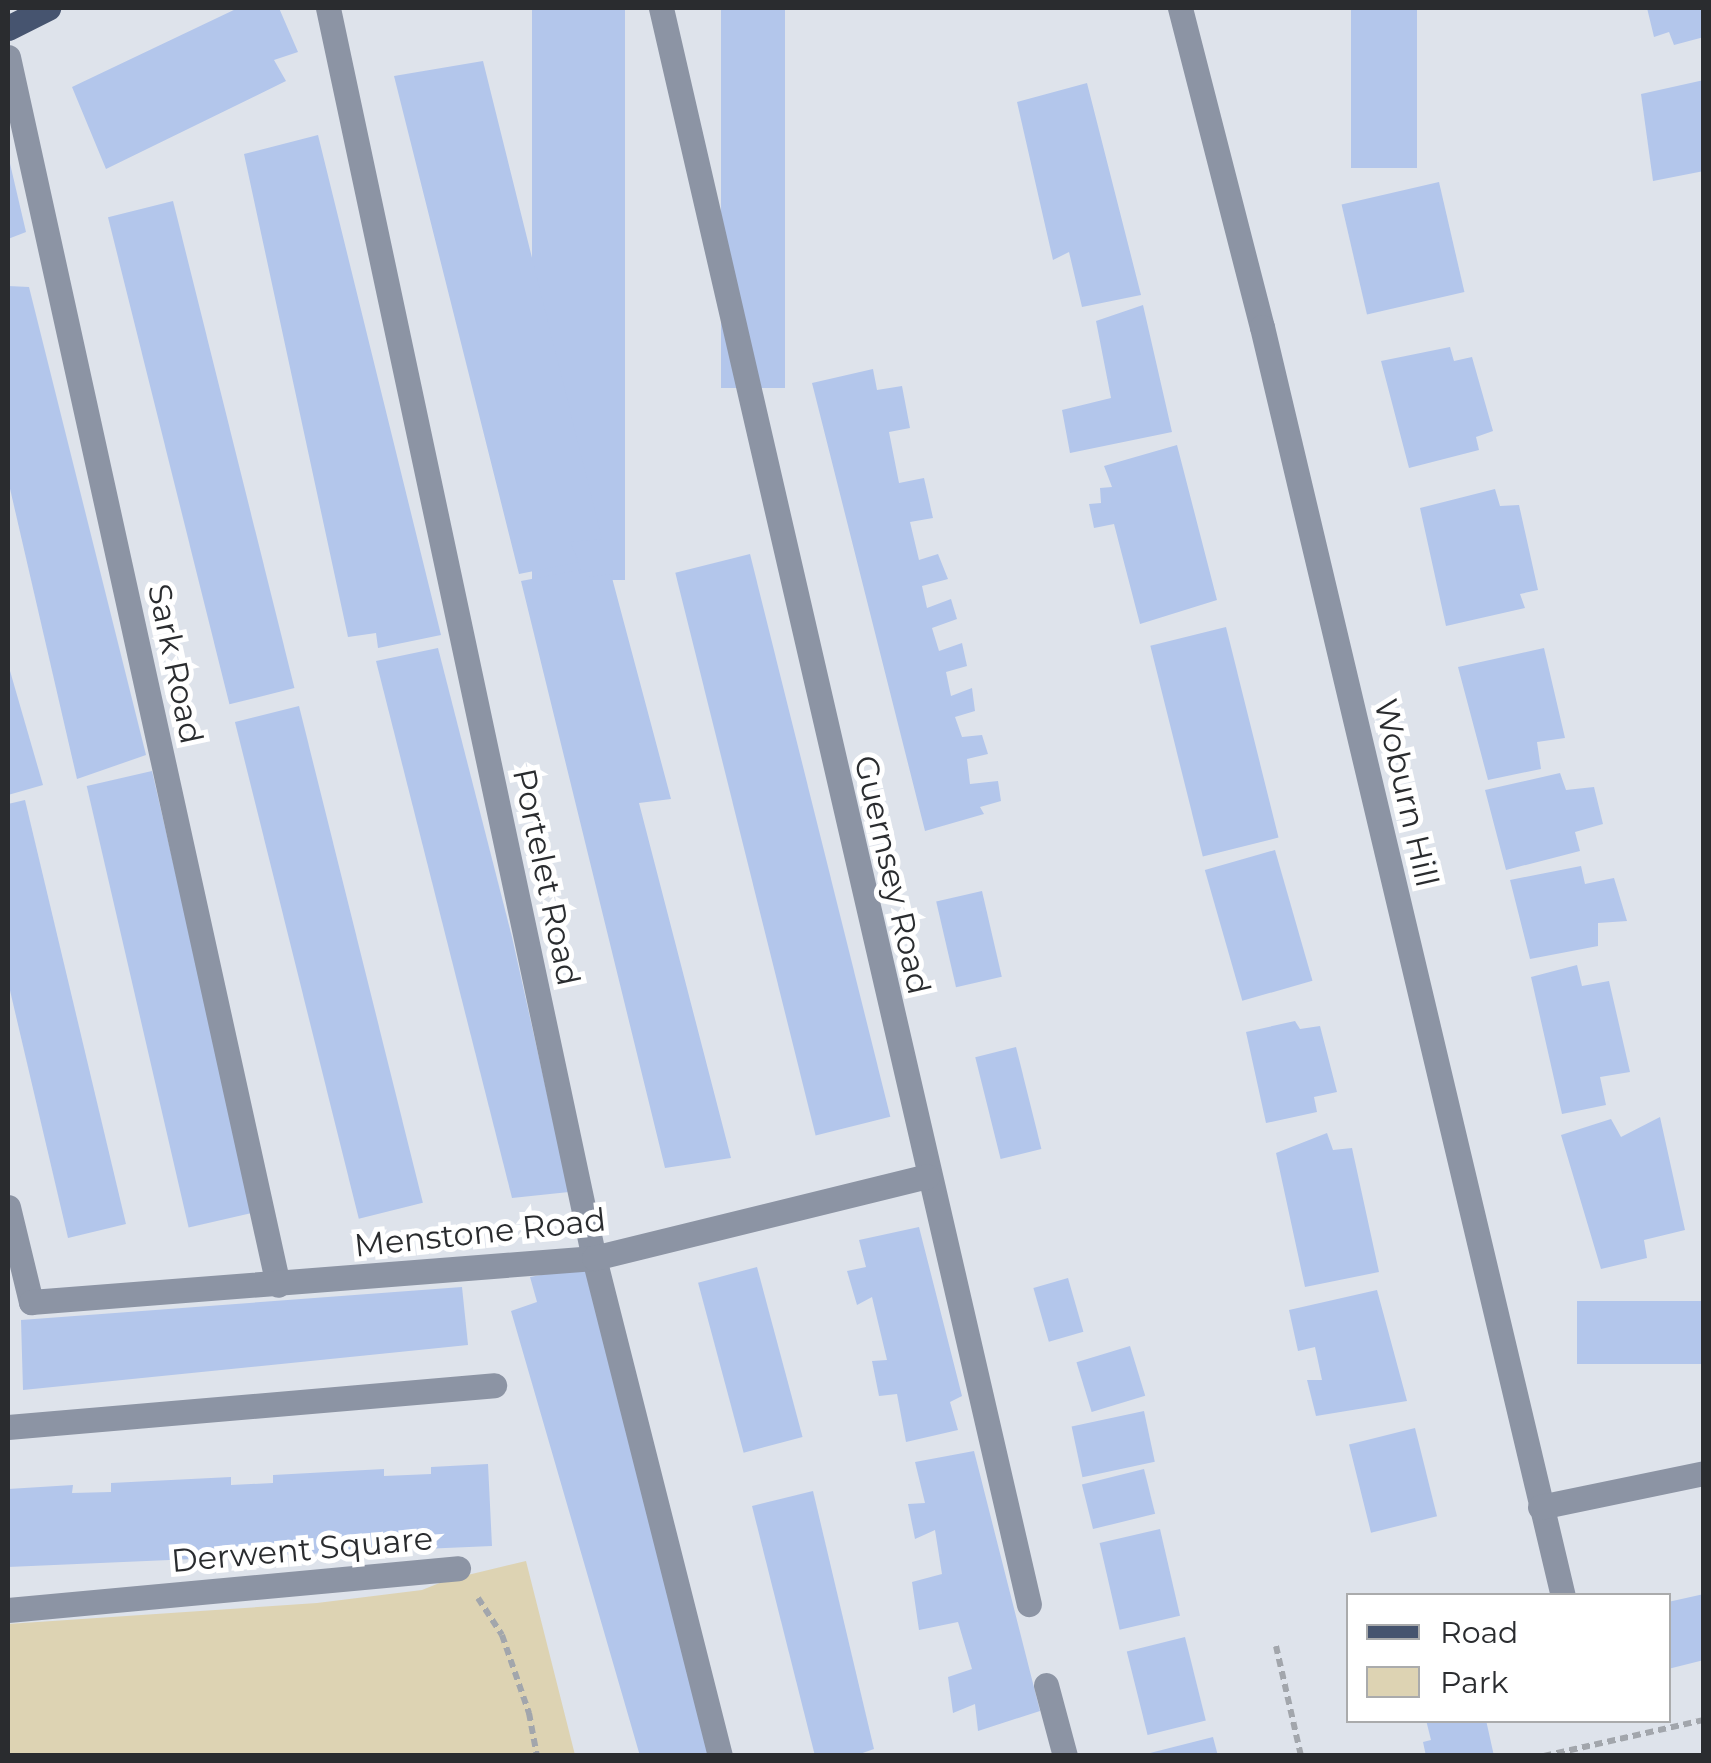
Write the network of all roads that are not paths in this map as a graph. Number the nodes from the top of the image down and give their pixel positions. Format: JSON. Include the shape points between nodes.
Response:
{"nodes":[{"id":1,"x":48,"y":8,"type":"edge"},
{"id":2,"x":328,"y":8,"type":"edge"},
{"id":3,"x":661,"y":8,"type":"edge"},
{"id":4,"x":1180,"y":8,"type":"edge"},
{"id":5,"x":8,"y":28,"type":"edge"},
{"id":6,"x":8,"y":57,"type":"edge"},
{"id":7,"x":927,"y":1176,"type":"junction"},
{"id":8,"x":8,"y":1206,"type":"edge"},
{"id":9,"x":594,"y":1258,"type":"junction"},
{"id":10,"x":278,"y":1285,"type":"junction"},
{"id":11,"x":494,"y":1385,"type":"dead end"},
{"id":12,"x":8,"y":1427,"type":"edge"},
{"id":13,"x":1704,"y":1473,"type":"edge"},
{"id":14,"x":1540,"y":1507,"type":"junction"},
{"id":15,"x":458,"y":1568,"type":"road end"},
{"id":16,"x":1562,"y":1593,"type":"edge"},
{"id":17,"x":1029,"y":1604,"type":"dead end"},
{"id":18,"x":8,"y":1610,"type":"edge"},
{"id":19,"x":1046,"y":1685,"type":"dead end"},
{"id":20,"x":720,"y":1756,"type":"edge"},
{"id":21,"x":1065,"y":1756,"type":"edge"}],
"edges":[{"from":1,"to":5,"type":"main road"},
{"from":2,"to":9,"type":"street","name":"Portelet Road"},
{"from":3,"to":7,"type":"street","name":"Guernsey Road"},
{"from":4,"to":14,"type":"street","name":"Woburn Hill","via":[[1267,346]]},
{"from":6,"to":10,"type":"street","name":"Sark Road"},
{"from":7,"to":9,"type":"street","name":"Menstone Road"},
{"from":7,"to":17,"type":"street","name":"Guernsey Road"},
{"from":8,"to":10,"type":"street","name":"Menstone Road","via":[[31,1302]]},
{"from":9,"to":10,"type":"street","name":"Menstone Road"},
{"from":9,"to":20,"type":"street","name":"Portelet Road"},
{"from":11,"to":12,"type":"street"},
{"from":13,"to":14,"type":"street"},
{"from":14,"to":16,"type":"street","name":"Woburn Hill"},
{"from":15,"to":18,"type":"street","name":"Derwent Square"},
{"from":19,"to":21,"type":"street"}]}
